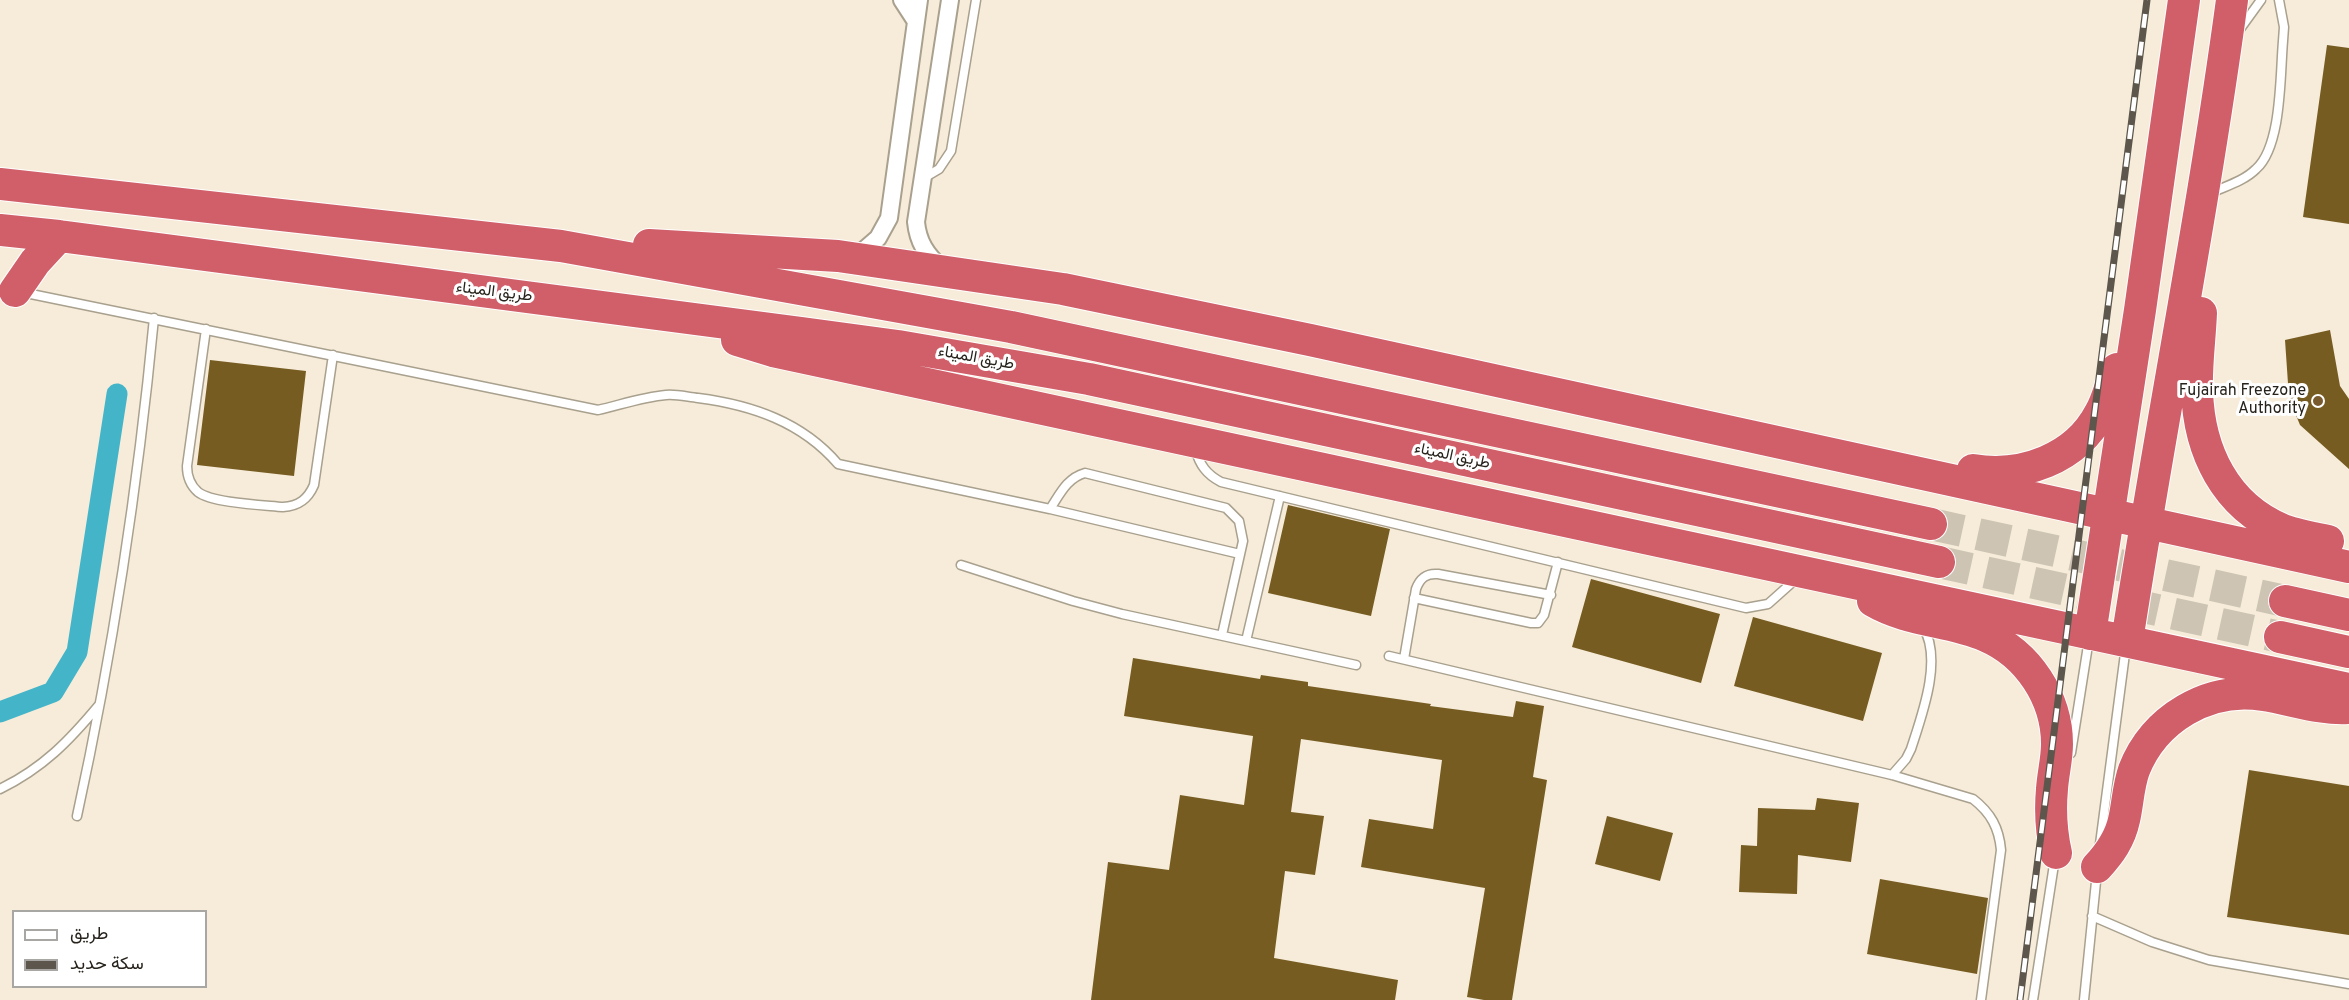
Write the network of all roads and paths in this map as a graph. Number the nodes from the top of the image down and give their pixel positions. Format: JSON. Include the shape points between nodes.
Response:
{"nodes":[{"id":1,"x":902,"y":0,"type":"edge"},
{"id":2,"x":919,"y":0,"type":"edge"},
{"id":3,"x":950,"y":0,"type":"edge"},
{"id":4,"x":976,"y":0,"type":"edge"},
{"id":5,"x":2184,"y":0,"type":"edge"},
{"id":6,"x":2232,"y":0,"type":"edge"},
{"id":7,"x":2261,"y":0,"type":"edge"},
{"id":8,"x":2279,"y":0,"type":"edge"},
{"id":9,"x":915,"y":20,"type":"junction"},
{"id":10,"x":2225,"y":55,"type":"junction"},
{"id":11,"x":921,"y":180,"type":"junction"},
{"id":12,"x":0,"y":183,"type":"edge"},
{"id":13,"x":2203,"y":197,"type":"junction"},
{"id":14,"x":0,"y":230,"type":"edge"},
{"id":15,"x":59,"y":236,"type":"junction"},
{"id":16,"x":561,"y":246,"type":"junction"},
{"id":17,"x":855,"y":258,"type":"junction"},
{"id":18,"x":2192,"y":264,"type":"junction"},
{"id":19,"x":944,"y":271,"type":"junction"},
{"id":20,"x":11,"y":290,"type":"joint"},
{"id":21,"x":2140,"y":310,"type":"junction"},
{"id":22,"x":154,"y":318,"type":"junction"},
{"id":23,"x":705,"y":321,"type":"junction"},
{"id":24,"x":206,"y":328,"type":"junction"},
{"id":25,"x":333,"y":355,"type":"junction"},
{"id":26,"x":1194,"y":441,"type":"junction"},
{"id":27,"x":1868,"y":462,"type":"junction"},
{"id":28,"x":1280,"y":496,"type":"junction"},
{"id":29,"x":1050,"y":509,"type":"junction"},
{"id":30,"x":2108,"y":514,"type":"junction"},
{"id":31,"x":2145,"y":523,"type":"junction"},
{"id":32,"x":1931,"y":524,"type":"tunnel mouth"},
{"id":33,"x":2349,"y":546,"type":"edge"},
{"id":34,"x":1240,"y":554,"type":"junction"},
{"id":35,"x":1558,"y":562,"type":"junction"},
{"id":36,"x":1939,"y":562,"type":"tunnel mouth"},
{"id":37,"x":961,"y":565,"type":"dead end"},
{"id":38,"x":2349,"y":567,"type":"edge"},
{"id":39,"x":1802,"y":572,"type":"junction"},
{"id":40,"x":1849,"y":582,"type":"junction"},
{"id":41,"x":1551,"y":595,"type":"junction"},
{"id":42,"x":1414,"y":598,"type":"junction"},
{"id":43,"x":2285,"y":602,"type":"tunnel mouth"},
{"id":44,"x":2349,"y":615,"type":"edge"},
{"id":45,"x":1918,"y":620,"type":"junction"},
{"id":46,"x":2090,"y":634,"type":"junction"},
{"id":47,"x":1222,"y":635,"type":"junction"},
{"id":48,"x":2280,"y":637,"type":"tunnel mouth"},
{"id":49,"x":1246,"y":641,"type":"junction"},
{"id":50,"x":2127,"y":641,"type":"junction"},
{"id":51,"x":2349,"y":652,"type":"edge"},
{"id":52,"x":1389,"y":656,"type":"dead end"},
{"id":53,"x":1404,"y":659,"type":"junction"},
{"id":54,"x":1356,"y":665,"type":"dead end"},
{"id":55,"x":2349,"y":689,"type":"edge"},
{"id":56,"x":101,"y":702,"type":"junction"},
{"id":57,"x":2349,"y":708,"type":"edge"},
{"id":58,"x":2070,"y":760,"type":"dead end"},
{"id":59,"x":1892,"y":775,"type":"junction"},
{"id":60,"x":0,"y":789,"type":"edge"},
{"id":61,"x":77,"y":816,"type":"dead end"},
{"id":62,"x":2061,"y":818,"type":"dead end"},
{"id":63,"x":2056,"y":853,"type":"junction"},
{"id":64,"x":2097,"y":867,"type":"junction"},
{"id":65,"x":2092,"y":916,"type":"junction"},
{"id":66,"x":2349,"y":984,"type":"edge"},
{"id":67,"x":1981,"y":1000,"type":"edge"},
{"id":68,"x":2033,"y":1000,"type":"edge"},
{"id":69,"x":2084,"y":1000,"type":"edge"}],
"edges":[{"from":1,"to":9,"type":"street"},
{"from":2,"to":9,"type":"street"},
{"from":3,"to":11,"type":"street"},
{"from":4,"to":11,"type":"lane","via":[[951,151],[939,169]]},
{"from":5,"to":21,"type":"highway"},
{"from":6,"to":10,"type":"highway"},
{"from":7,"to":10,"type":"lane"},
{"from":8,"to":13,"type":"lane","via":[[2284,27],[2275,130],[2269,152],[2247,176]]},
{"from":9,"to":17,"type":"street","via":[[889,218],[878,238]]},
{"from":10,"to":13,"type":"highway"},
{"from":11,"to":19,"type":"street","via":[[917,233],[927,255]]},
{"from":12,"to":16,"type":"highway"},
{"from":13,"to":18,"type":"highway"},
{"from":14,"to":15,"type":"highway","name":"طريق الميناء"},
{"from":15,"to":20,"type":"highway"},
{"from":15,"to":23,"type":"highway","name":"طريق الميناء"},
{"from":16,"to":17,"type":"highway","via":[[629,244]]},
{"from":16,"to":32,"type":"highway","via":[[1011,327]]},
{"from":17,"to":19,"type":"highway"},
{"from":18,"to":31,"type":"highway"},
{"from":18,"to":33,"type":"highway","via":[[2200,285],[2201,305],[2197,391],[2202,433],[2213,465],[2231,493],[2263,520],[2286,531]]},
{"from":19,"to":27,"type":"highway","via":[[1164,309]]},
{"from":20,"to":22,"type":"lane"},
{"from":21,"to":27,"type":"highway","via":[[2100,414],[2079,440],[2053,459],[2005,473],[1894,458]]},
{"from":21,"to":30,"type":"highway"},
{"from":22,"to":24,"type":"lane"},
{"from":22,"to":56,"type":"lane","via":[[136,485]]},
{"from":23,"to":26,"type":"highway","via":[[758,348]]},
{"from":23,"to":36,"type":"highway","name":"طريق الميناء","via":[[898,346],[1089,379]]},
{"from":24,"to":25,"type":"lane"},
{"from":24,"to":25,"type":"lane","via":[[187,473],[193,487],[212,498],[283,507],[306,499],[314,485]]},
{"from":25,"to":29,"type":"lane","via":[[598,410],[667,394],[722,401],[769,414],[822,446],[838,464]]},
{"from":26,"to":28,"type":"lane","via":[[1200,464],[1213,478]]},
{"from":26,"to":39,"type":"highway"},
{"from":27,"to":30,"type":"highway"},
{"from":28,"to":35,"type":"lane"},
{"from":28,"to":49,"type":"lane"},
{"from":29,"to":34,"type":"lane"},
{"from":29,"to":34,"type":"lane","via":[[1072,478],[1093,473],[1226,508],[1239,521]]},
{"from":30,"to":31,"type":"highway"},
{"from":30,"to":46,"type":"highway"},
{"from":31,"to":38,"type":"highway"},
{"from":31,"to":50,"type":"highway"},
{"from":34,"to":47,"type":"lane"},
{"from":35,"to":39,"type":"lane","via":[[1746,608],[1768,604]]},
{"from":35,"to":41,"type":"lane"},
{"from":37,"to":47,"type":"lane","via":[[1073,602]]},
{"from":39,"to":40,"type":"highway"},
{"from":40,"to":45,"type":"highway","via":[[1874,602]]},
{"from":40,"to":46,"type":"highway"},
{"from":41,"to":42,"type":"lane","via":[[1432,574],[1418,583]]},
{"from":41,"to":42,"type":"lane","via":[[1543,618],[1535,624]]},
{"from":42,"to":53,"type":"lane"},
{"from":43,"to":44,"type":"highway"},
{"from":45,"to":59,"type":"lane","via":[[1932,648],[1931,675],[1911,749]]},
{"from":45,"to":63,"type":"highway","via":[[1985,636],[2015,653],[2046,694],[2056,727],[2051,813]]},
{"from":46,"to":50,"type":"highway"},
{"from":46,"to":58,"type":"lane"},
{"from":47,"to":49,"type":"lane"},
{"from":48,"to":51,"type":"highway"},
{"from":49,"to":54,"type":"lane"},
{"from":50,"to":55,"type":"highway"},
{"from":50,"to":64,"type":"lane"},
{"from":52,"to":53,"type":"lane"},
{"from":53,"to":59,"type":"lane"},
{"from":56,"to":60,"type":"lane","via":[[72,737],[26,777]]},
{"from":56,"to":61,"type":"lane"},
{"from":57,"to":64,"type":"highway","via":[[2249,693],[2212,698],[2178,714],[2141,755],[2128,789],[2122,830],[2112,851]]},
{"from":59,"to":67,"type":"lane","via":[[1973,799],[1997,826],[2001,850]]},
{"from":62,"to":63,"type":"lane"},
{"from":63,"to":68,"type":"lane"},
{"from":64,"to":65,"type":"lane"},
{"from":65,"to":66,"type":"lane","via":[[2152,942],[2209,960]]},
{"from":65,"to":69,"type":"lane"}]}
